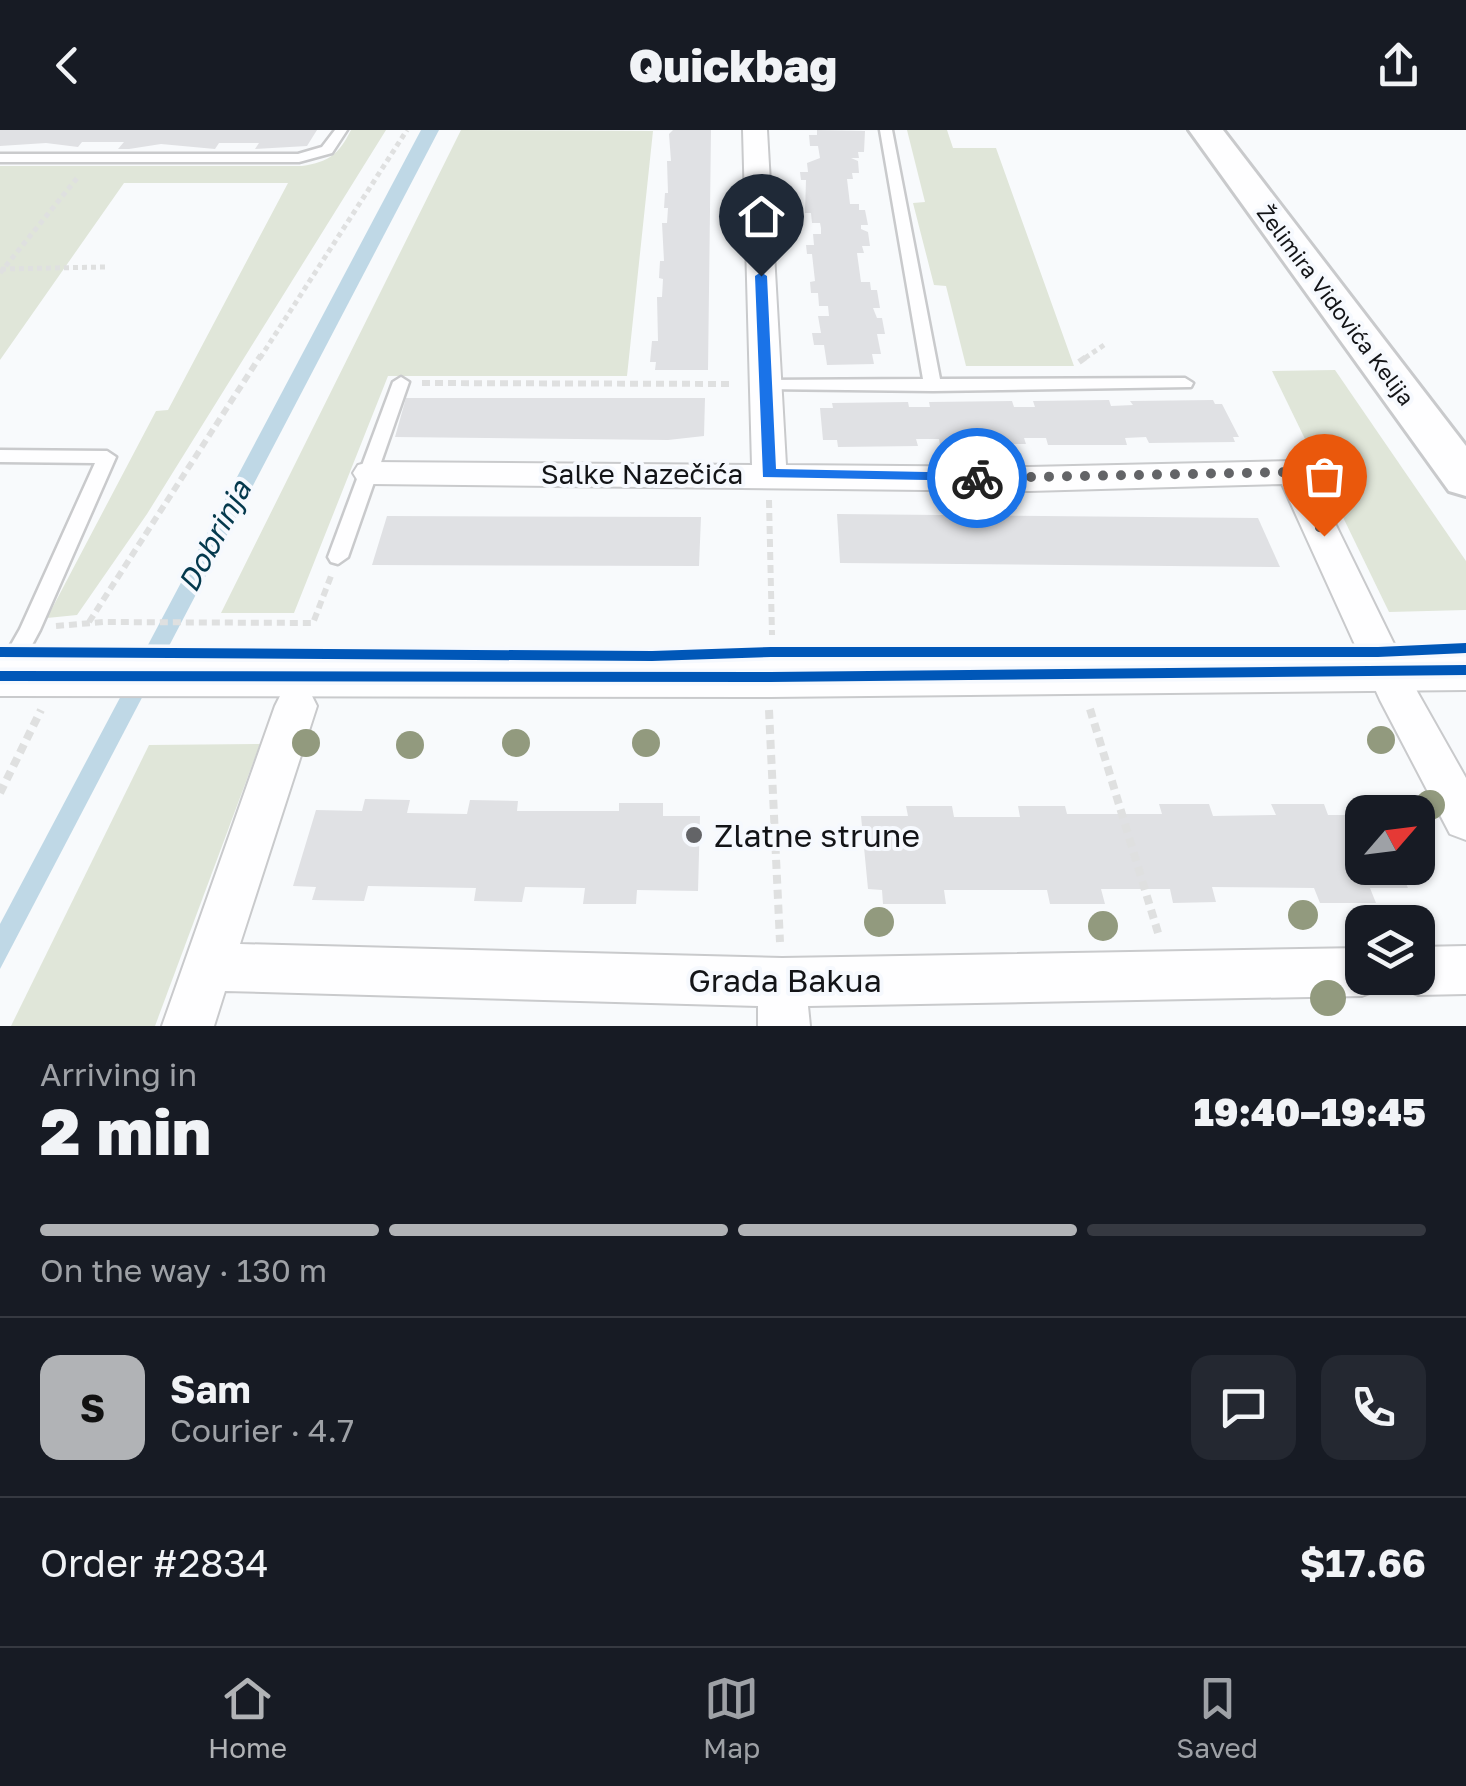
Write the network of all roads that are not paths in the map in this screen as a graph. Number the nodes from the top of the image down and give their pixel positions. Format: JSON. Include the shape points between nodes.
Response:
{"nodes":[{"id":1,"x":342,"y":130,"type":"edge"},
{"id":2,"x":755,"y":130,"type":"edge"},
{"id":3,"x":886,"y":130,"type":"edge"},
{"id":4,"x":1206,"y":130,"type":"edge"},
{"id":5,"x":1238,"y":130,"type":"edge"},
{"id":6,"x":0,"y":158,"type":"edge"},
{"id":7,"x":401,"y":382,"type":"road end"},
{"id":8,"x":1185,"y":383,"type":"dead end"},
{"id":9,"x":765,"y":384,"type":"junction"},
{"id":10,"x":933,"y":386,"type":"junction"},
{"id":11,"x":1466,"y":423,"type":"edge"},
{"id":12,"x":0,"y":456,"type":"edge"},
{"id":13,"x":370,"y":473,"type":"junction"},
{"id":14,"x":769,"y":474,"type":"junction"},
{"id":15,"x":1466,"y":480,"type":"edge"},
{"id":16,"x":338,"y":557,"type":"road end"},
{"id":17,"x":1387,"y":670,"type":"junction"},
{"id":18,"x":1466,"y":670,"type":"edge"},
{"id":19,"x":2,"y":676,"type":"edge"},
{"id":20,"x":296,"y":706,"type":"dead end"},
{"id":21,"x":1466,"y":820,"type":"edge"},
{"id":22,"x":208,"y":967,"type":"junction"},
{"id":23,"x":1466,"y":970,"type":"edge"},
{"id":24,"x":1435,"y":971,"type":"edge"},
{"id":25,"x":1345,"y":972,"type":"edge"},
{"id":26,"x":783,"y":1004,"type":"edge"},
{"id":27,"x":188,"y":1026,"type":"edge"}],
"edges":[{"from":1,"to":6,"type":"lane","via":[[327,150],[299,158]]},
{"from":2,"to":9,"type":"street"},
{"from":3,"to":10,"type":"lane"},
{"from":4,"to":15,"type":"main road","name":"Želimira Vidovića Kelija"},
{"from":5,"to":11,"type":"main road","name":"Želimira Vidovića Kelija"},
{"from":7,"to":13,"type":"lane"},
{"from":8,"to":10,"type":"lane"},
{"from":9,"to":10,"type":"lane"},
{"from":9,"to":14,"type":"street"},
{"from":12,"to":19,"type":"lane","via":[[107,457]]},
{"from":13,"to":14,"type":"street","name":"Salke Nazečića"},
{"from":13,"to":16,"type":"lane"},
{"from":14,"to":17,"type":"street","name":"Salke Nazečića","via":[[1028,479],[1294,472]]},
{"from":17,"to":18,"type":"street"},
{"from":17,"to":19,"type":"street","via":[[255,675],[65,693]]},
{"from":17,"to":21,"type":"street"},
{"from":20,"to":22,"type":"street"},
{"from":22,"to":26,"type":"street","name":"Grada Bakua"},
{"from":22,"to":27,"type":"street"},
{"from":23,"to":24,"type":"street"},
{"from":25,"to":26,"type":"street","name":"Grada Bakua","via":[[1171,976]]}]}
